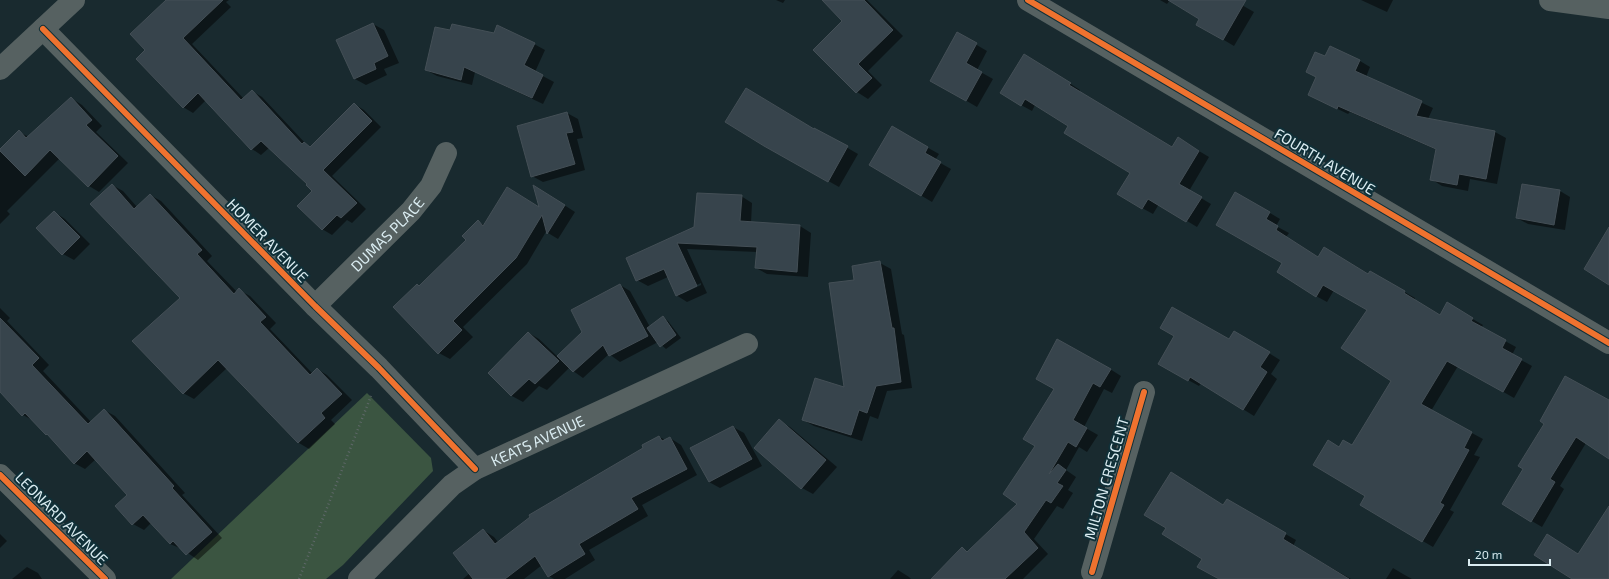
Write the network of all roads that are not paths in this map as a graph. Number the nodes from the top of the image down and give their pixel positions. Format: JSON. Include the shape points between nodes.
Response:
{"nodes":[{"id":1,"x":74,"y":0,"type":"edge"},
{"id":2,"x":1028,"y":0,"type":"edge"},
{"id":3,"x":1550,"y":0,"type":"edge"},
{"id":4,"x":1609,"y":8,"type":"edge"},
{"id":5,"x":43,"y":29,"type":"junction"},
{"id":6,"x":0,"y":69,"type":"edge"},
{"id":7,"x":446,"y":153,"type":"dead end"},
{"id":8,"x":315,"y":306,"type":"junction"},
{"id":9,"x":1609,"y":343,"type":"edge"},
{"id":10,"x":746,"y":344,"type":"dead end"},
{"id":11,"x":1144,"y":392,"type":"dead end"},
{"id":12,"x":476,"y":469,"type":"junction"},
{"id":13,"x":0,"y":475,"type":"edge"},
{"id":14,"x":1093,"y":577,"type":"edge"},
{"id":15,"x":105,"y":579,"type":"edge"},
{"id":16,"x":359,"y":579,"type":"edge"}],
"edges":[{"from":1,"to":5,"type":"street"},
{"from":2,"to":9,"type":"street","name":"FOURTH AVENUE"},
{"from":3,"to":4,"type":"street"},
{"from":5,"to":6,"type":"street"},
{"from":5,"to":8,"type":"street","name":"HOMER AVENUE"},
{"from":7,"to":8,"type":"street","name":"DUMAS PLACE","via":[[431,186],[412,211]]},
{"from":8,"to":12,"type":"street","name":"HOMER AVENUE"},
{"from":10,"to":12,"type":"street","name":"KEATS AVENUE"},
{"from":11,"to":14,"type":"street","name":"MILTON CRESCENT"},
{"from":12,"to":16,"type":"street","name":"KEATS AVENUE","via":[[452,485]]},
{"from":13,"to":15,"type":"street","name":"LEONARD AVENUE"}]}
